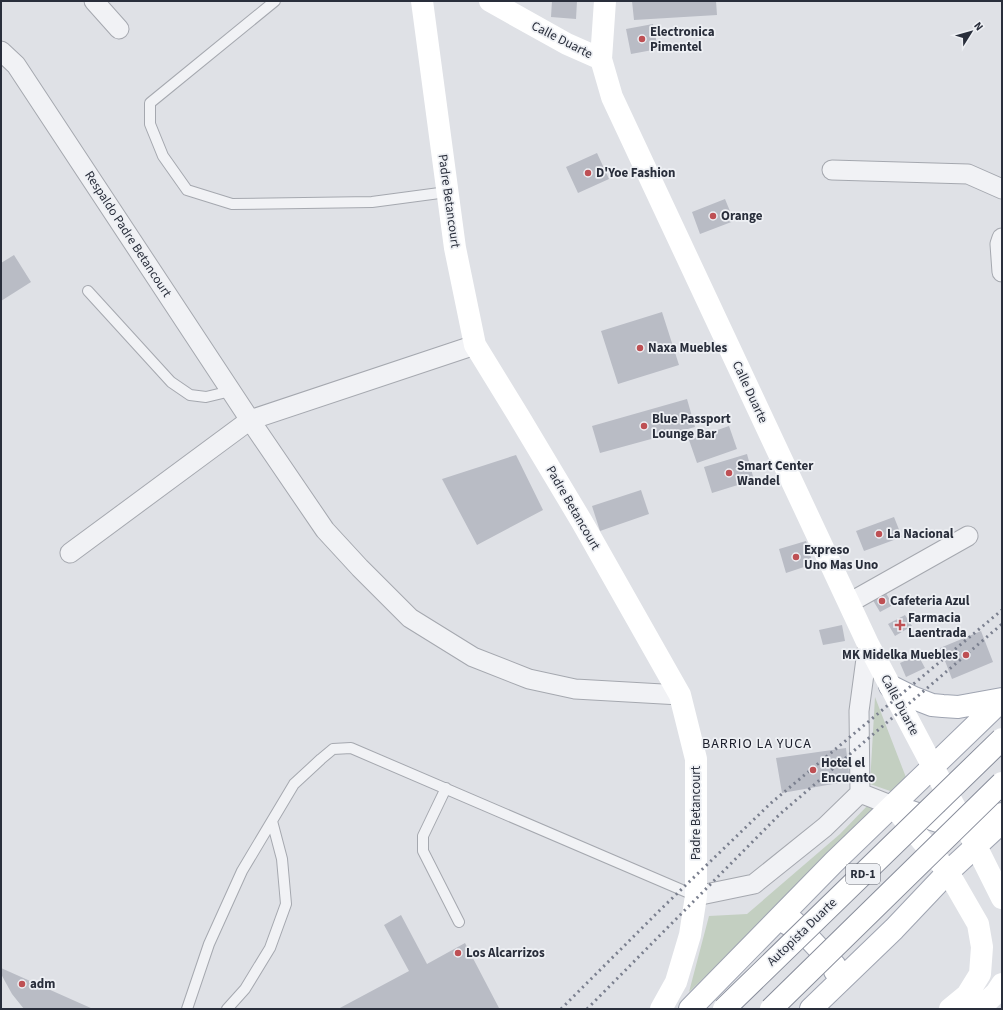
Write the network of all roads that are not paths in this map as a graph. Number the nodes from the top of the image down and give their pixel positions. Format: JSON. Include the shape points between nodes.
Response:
{"nodes":[{"id":1,"x":94,"y":1,"type":"edge"},
{"id":2,"x":275,"y":1,"type":"edge"},
{"id":3,"x":422,"y":1,"type":"edge"},
{"id":4,"x":490,"y":1,"type":"edge"},
{"id":5,"x":605,"y":1,"type":"edge"},
{"id":6,"x":119,"y":29,"type":"dead end"},
{"id":7,"x":1,"y":51,"type":"edge"},
{"id":8,"x":601,"y":59,"type":"junction"},
{"id":9,"x":832,"y":170,"type":"dead end"},
{"id":10,"x":1002,"y":189,"type":"edge"},
{"id":11,"x":448,"y":192,"type":"junction"},
{"id":12,"x":1002,"y":238,"type":"edge"},
{"id":13,"x":1002,"y":272,"type":"edge"},
{"id":14,"x":88,"y":291,"type":"dead end"},
{"id":15,"x":475,"y":345,"type":"junction"},
{"id":16,"x":231,"y":390,"type":"junction"},
{"id":17,"x":250,"y":420,"type":"junction"},
{"id":18,"x":968,"y":536,"type":"dead end"},
{"id":19,"x":70,"y":553,"type":"dead end"},
{"id":20,"x":849,"y":603,"type":"junction"},
{"id":21,"x":868,"y":644,"type":"junction"},
{"id":22,"x":890,"y":686,"type":"junction"},
{"id":23,"x":680,"y":695,"type":"junction"},
{"id":24,"x":1002,"y":699,"type":"edge"},
{"id":25,"x":1002,"y":738,"type":"edge"},
{"id":26,"x":932,"y":767,"type":"junction"},
{"id":27,"x":1002,"y":783,"type":"edge"},
{"id":28,"x":446,"y":788,"type":"junction"},
{"id":29,"x":860,"y":793,"type":"junction"},
{"id":30,"x":893,"y":806,"type":"junction"},
{"id":31,"x":1002,"y":814,"type":"edge"},
{"id":32,"x":272,"y":821,"type":"junction"},
{"id":33,"x":962,"y":822,"type":"junction"},
{"id":34,"x":1002,"y":822,"type":"edge"},
{"id":35,"x":976,"y":846,"type":"junction"},
{"id":36,"x":948,"y":872,"type":"junction"},
{"id":37,"x":696,"y":896,"type":"junction"},
{"id":38,"x":1002,"y":898,"type":"edge"},
{"id":39,"x":459,"y":922,"type":"dead end"},
{"id":40,"x":768,"y":930,"type":"junction"},
{"id":41,"x":1002,"y":984,"type":"edge"},
{"id":42,"x":832,"y":988,"type":"junction"},
{"id":43,"x":187,"y":1009,"type":"edge"},
{"id":44,"x":227,"y":1009,"type":"edge"},
{"id":45,"x":661,"y":1009,"type":"edge"},
{"id":46,"x":690,"y":1009,"type":"edge"},
{"id":47,"x":724,"y":1009,"type":"edge"},
{"id":48,"x":771,"y":1009,"type":"edge"},
{"id":49,"x":811,"y":1009,"type":"edge"},
{"id":50,"x":950,"y":1009,"type":"edge"},
{"id":51,"x":979,"y":1009,"type":"edge"}],
"edges":[{"from":1,"to":6,"type":"street"},
{"from":2,"to":11,"type":"lane","via":[[150,103],[152,131],[163,156],[187,190],[232,204],[372,202]]},
{"from":3,"to":11,"type":"main road","name":"Padre Betancourt"},
{"from":4,"to":8,"type":"main road","name":"Calle Duarte","via":[[567,44]]},
{"from":5,"to":8,"type":"main road"},
{"from":7,"to":16,"type":"street","name":"Respaldo Padre Betancourt","via":[[16,65]]},
{"from":8,"to":20,"type":"main road","name":"Calle Duarte","via":[[612,97]]},
{"from":9,"to":10,"type":"street","via":[[968,174]]},
{"from":11,"to":15,"type":"main road","name":"Padre Betancourt","via":[[455,248]]},
{"from":12,"to":13,"type":"street"},
{"from":14,"to":16,"type":"lane","via":[[171,382],[190,395],[206,397]]},
{"from":15,"to":17,"type":"street"},
{"from":15,"to":23,"type":"main road","name":"Padre Betancourt","via":[[582,522]]},
{"from":16,"to":17,"type":"street","name":"Respaldo Padre Betancourt"},
{"from":17,"to":19,"type":"street"},
{"from":17,"to":23,"type":"street","name":"Respaldo Padre Betancourt","via":[[325,530],[410,618],[473,657],[529,679],[575,689]]},
{"from":18,"to":20,"type":"street"},
{"from":20,"to":21,"type":"main road","name":"Calle Duarte"},
{"from":21,"to":22,"type":"main road","name":"Calle Duarte"},
{"from":21,"to":29,"type":"street","via":[[859,712]]},
{"from":22,"to":24,"type":"main road","via":[[932,705],[958,707]]},
{"from":22,"to":26,"type":"main road","name":"Calle Duarte"},
{"from":23,"to":37,"type":"main road","name":"Padre Betancourt","via":[[696,759]]},
{"from":24,"to":26,"type":"main road"},
{"from":25,"to":47,"type":"main road","name":"Autopista Duarte","number":"RD-1","bridge":true},
{"from":26,"to":30,"type":"main road"},
{"from":26,"to":33,"type":"main road","name":"Calle Duarte"},
{"from":27,"to":48,"type":"main road","number":"RD-1","bridge":true},
{"from":28,"to":32,"type":"lane","via":[[351,748],[333,750],[294,784]]},
{"from":28,"to":37,"type":"lane"},
{"from":28,"to":39,"type":"lane","via":[[423,836],[423,851]]},
{"from":29,"to":30,"type":"street"},
{"from":29,"to":37,"type":"street","via":[[825,826],[754,884]]},
{"from":30,"to":33,"type":"main road","via":[[944,823]]},
{"from":30,"to":36,"type":"main road"},
{"from":30,"to":40,"type":"main road"},
{"from":31,"to":33,"type":"main road"},
{"from":32,"to":43,"type":"lane","via":[[242,871],[209,944]]},
{"from":32,"to":44,"type":"lane","via":[[282,859],[286,904],[270,948],[245,989]]},
{"from":33,"to":35,"type":"main road","name":"Calle Duarte"},
{"from":34,"to":35,"type":"main road"},
{"from":35,"to":36,"type":"main road"},
{"from":35,"to":38,"type":"main road","name":"Calle Duarte"},
{"from":36,"to":42,"type":"main road","via":[[894,929]]},
{"from":36,"to":50,"type":"main road","via":[[978,924],[982,947],[980,974],[967,995]]},
{"from":37,"to":45,"type":"main road","name":"Padre Betancourt","via":[[690,935],[676,982]]},
{"from":40,"to":42,"type":"main road","via":[[794,922],[835,966]]},
{"from":40,"to":46,"type":"main road"},
{"from":41,"to":51,"type":"main road"},
{"from":42,"to":49,"type":"main road"}]}
